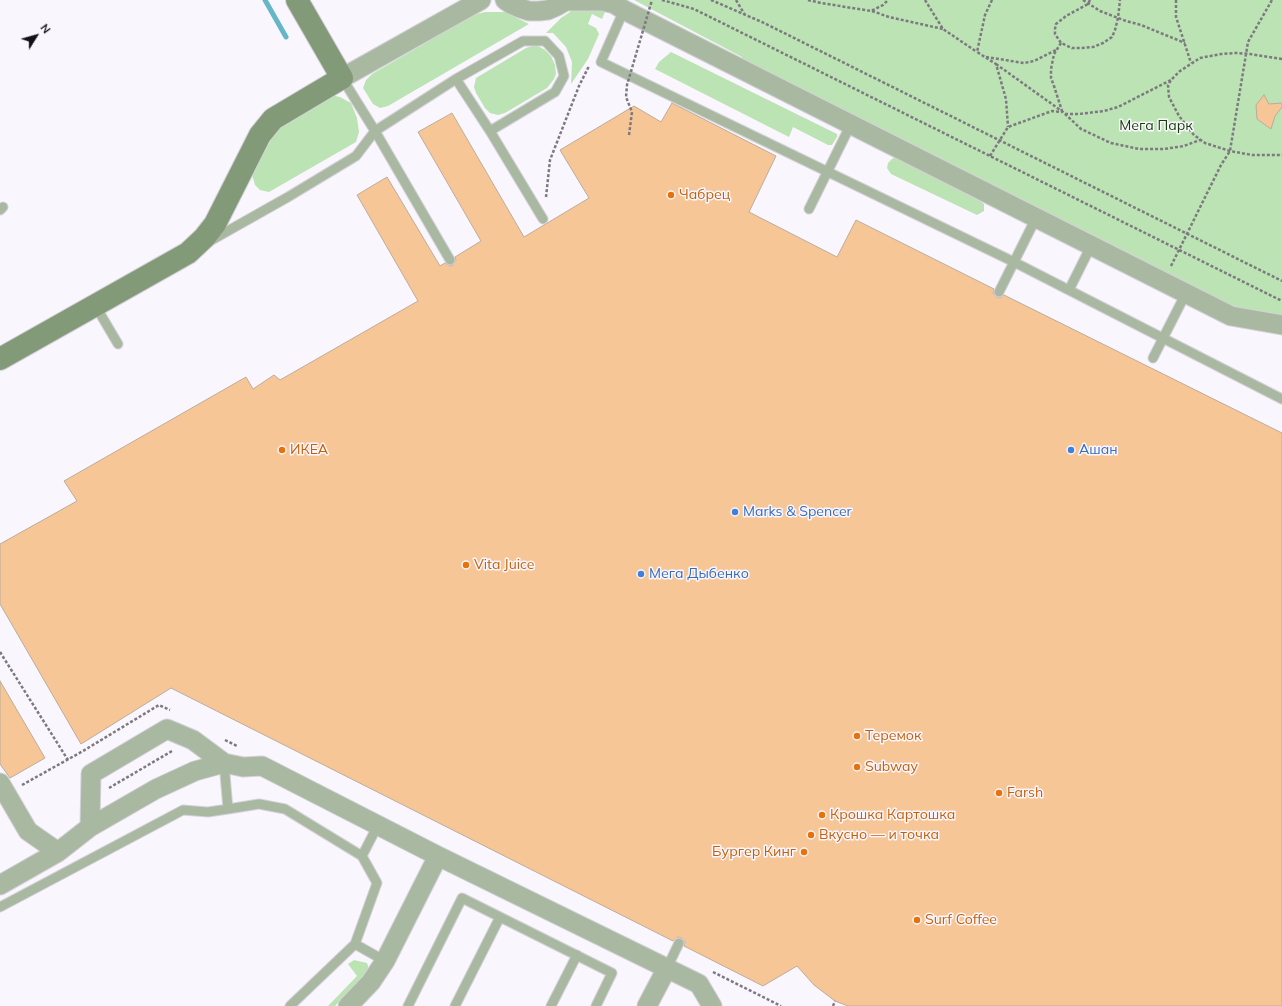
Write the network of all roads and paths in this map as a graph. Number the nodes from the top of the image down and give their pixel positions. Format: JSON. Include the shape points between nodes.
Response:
{"nodes":[{"id":1,"x":298,"y":0,"type":"edge"},
{"id":2,"x":481,"y":0,"type":"edge"},
{"id":3,"x":505,"y":0,"type":"edge"},
{"id":4,"x":652,"y":0,"type":"edge"},
{"id":5,"x":662,"y":0,"type":"edge"},
{"id":6,"x":710,"y":0,"type":"edge"},
{"id":7,"x":736,"y":0,"type":"edge"},
{"id":8,"x":808,"y":0,"type":"edge"},
{"id":9,"x":888,"y":0,"type":"edge"},
{"id":10,"x":925,"y":0,"type":"edge"},
{"id":11,"x":992,"y":0,"type":"edge"},
{"id":12,"x":1083,"y":0,"type":"edge"},
{"id":13,"x":1090,"y":0,"type":"edge"},
{"id":14,"x":1120,"y":0,"type":"edge"},
{"id":15,"x":1176,"y":0,"type":"edge"},
{"id":16,"x":1272,"y":0,"type":"edge"},
{"id":17,"x":566,"y":1,"type":"edge"},
{"id":18,"x":614,"y":4,"type":"edge"},
{"id":19,"x":1088,"y":4,"type":"junction"},
{"id":20,"x":872,"y":11,"type":"junction"},
{"id":21,"x":745,"y":15,"type":"junction"},
{"id":22,"x":1118,"y":18,"type":"junction"},
{"id":23,"x":943,"y":29,"type":"junction"},
{"id":24,"x":1061,"y":43,"type":"junction"},
{"id":25,"x":1185,"y":43,"type":"junction"},
{"id":26,"x":1056,"y":50,"type":"junction"},
{"id":27,"x":977,"y":52,"type":"junction"},
{"id":28,"x":1246,"y":53,"type":"junction"},
{"id":29,"x":985,"y":57,"type":"junction"},
{"id":30,"x":1282,"y":59,"type":"edge"},
{"id":31,"x":1191,"y":63,"type":"junction"},
{"id":32,"x":590,"y":64,"type":"dead end"},
{"id":33,"x":996,"y":64,"type":"junction"},
{"id":34,"x":342,"y":78,"type":"junction"},
{"id":35,"x":456,"y":79,"type":"junction"},
{"id":36,"x":1171,"y":80,"type":"junction"},
{"id":37,"x":1064,"y":113,"type":"junction"},
{"id":38,"x":851,"y":124,"type":"junction"},
{"id":39,"x":1008,"y":127,"type":"junction"},
{"id":40,"x":374,"y":131,"type":"junction"},
{"id":41,"x":490,"y":131,"type":"junction"},
{"id":42,"x":629,"y":135,"type":"dead end"},
{"id":43,"x":999,"y":140,"type":"junction"},
{"id":44,"x":1200,"y":140,"type":"junction"},
{"id":45,"x":1230,"y":151,"type":"junction"},
{"id":46,"x":1282,"y":155,"type":"edge"},
{"id":47,"x":990,"y":156,"type":"junction"},
{"id":48,"x":828,"y":172,"type":"junction"},
{"id":49,"x":810,"y":209,"type":"dead end"},
{"id":50,"x":543,"y":218,"type":"joint"},
{"id":51,"x":1036,"y":218,"type":"junction"},
{"id":52,"x":1188,"y":234,"type":"junction"},
{"id":53,"x":1091,"y":246,"type":"junction"},
{"id":54,"x":1179,"y":251,"type":"junction"},
{"id":55,"x":188,"y":253,"type":"junction"},
{"id":56,"x":450,"y":260,"type":"dead end"},
{"id":57,"x":1014,"y":262,"type":"junction"},
{"id":58,"x":1170,"y":268,"type":"dead end"},
{"id":59,"x":1282,"y":281,"type":"edge"},
{"id":60,"x":1069,"y":290,"type":"junction"},
{"id":61,"x":999,"y":292,"type":"dead end"},
{"id":62,"x":1186,"y":293,"type":"junction"},
{"id":63,"x":1282,"y":301,"type":"edge"},
{"id":64,"x":95,"y":305,"type":"junction"},
{"id":65,"x":1282,"y":325,"type":"edge"},
{"id":66,"x":1163,"y":338,"type":"junction"},
{"id":67,"x":118,"y":344,"type":"dead end"},
{"id":68,"x":1153,"y":358,"type":"dead end"},
{"id":69,"x":0,"y":359,"type":"edge"},
{"id":70,"x":1282,"y":399,"type":"edge"},
{"id":71,"x":0,"y":652,"type":"edge"},
{"id":72,"x":159,"y":705,"type":"dead end"},
{"id":73,"x":175,"y":749,"type":"dead end"},
{"id":74,"x":68,"y":760,"type":"junction"},
{"id":75,"x":224,"y":763,"type":"junction"},
{"id":76,"x":0,"y":783,"type":"edge"},
{"id":77,"x":20,"y":786,"type":"dead end"},
{"id":78,"x":107,"y":790,"type":"dead end"},
{"id":79,"x":228,"y":809,"type":"junction"},
{"id":80,"x":378,"y":825,"type":"junction"},
{"id":81,"x":90,"y":827,"type":"junction"},
{"id":82,"x":58,"y":852,"type":"junction"},
{"id":83,"x":362,"y":856,"type":"junction"},
{"id":84,"x":438,"y":856,"type":"junction"},
{"id":85,"x":0,"y":885,"type":"edge"},
{"id":86,"x":0,"y":907,"type":"edge"},
{"id":87,"x":500,"y":917,"type":"junction"},
{"id":88,"x":679,"y":943,"type":"dead end"},
{"id":89,"x":355,"y":944,"type":"junction"},
{"id":90,"x":576,"y":955,"type":"junction"},
{"id":91,"x":385,"y":961,"type":"junction"},
{"id":92,"x":667,"y":968,"type":"junction"},
{"id":93,"x":835,"y":1000,"type":"dead end"},
{"id":94,"x":290,"y":1006,"type":"edge"},
{"id":95,"x":348,"y":1006,"type":"edge"},
{"id":96,"x":408,"y":1006,"type":"edge"},
{"id":97,"x":454,"y":1006,"type":"edge"},
{"id":98,"x":551,"y":1006,"type":"edge"},
{"id":99,"x":596,"y":1006,"type":"edge"},
{"id":100,"x":647,"y":1006,"type":"edge"},
{"id":101,"x":712,"y":1006,"type":"edge"},
{"id":102,"x":832,"y":1006,"type":"edge"}],
"edges":[{"from":1,"to":34,"type":"street"},
{"from":2,"to":34,"type":"street"},
{"from":3,"to":17,"type":"street","via":[[529,11],[557,6]]},
{"from":4,"to":42,"type":"path","bridge":true,"via":[[627,84],[626,97],[632,112]]},
{"from":5,"to":47,"type":"path","via":[[694,9]]},
{"from":6,"to":21,"type":"path"},
{"from":7,"to":21,"type":"path"},
{"from":8,"to":20,"type":"path"},
{"from":9,"to":20,"type":"path"},
{"from":10,"to":23,"type":"path"},
{"from":11,"to":27,"type":"path","via":[[985,15]]},
{"from":12,"to":19,"type":"path"},
{"from":13,"to":19,"type":"path"},
{"from":14,"to":22,"type":"path"},
{"from":15,"to":25,"type":"path","via":[[1176,17]]},
{"from":16,"to":28,"type":"path","via":[[1248,42]]},
{"from":17,"to":18,"type":"street"},
{"from":18,"to":38,"type":"street"},
{"from":18,"to":48,"type":"lane","via":[[601,62]]},
{"from":19,"to":22,"type":"path"},
{"from":19,"to":24,"type":"path","via":[[1056,24],[1055,34]]},
{"from":20,"to":23,"type":"path"},
{"from":21,"to":43,"type":"path"},
{"from":22,"to":24,"type":"path","via":[[1112,37],[1103,43],[1072,48]]},
{"from":22,"to":25,"type":"path"},
{"from":23,"to":27,"type":"path"},
{"from":24,"to":26,"type":"path"},
{"from":25,"to":31,"type":"path"},
{"from":26,"to":29,"type":"path","via":[[1024,63]]},
{"from":26,"to":37,"type":"path","via":[[1052,59],[1051,78]]},
{"from":27,"to":29,"type":"path"},
{"from":28,"to":30,"type":"path"},
{"from":28,"to":31,"type":"path","via":[[1221,54],[1200,58]]},
{"from":28,"to":45,"type":"path"},
{"from":29,"to":33,"type":"path"},
{"from":31,"to":36,"type":"path"},
{"from":32,"to":50,"type":"path","via":[[550,160]]},
{"from":33,"to":37,"type":"path"},
{"from":33,"to":39,"type":"path","via":[[1006,99]]},
{"from":34,"to":40,"type":"lane"},
{"from":34,"to":55,"type":"street","via":[[273,119],[260,135],[215,224]]},
{"from":35,"to":40,"type":"lane"},
{"from":35,"to":41,"type":"lane"},
{"from":35,"to":41,"type":"lane","via":[[523,41],[545,41],[559,56],[564,76],[555,92]]},
{"from":36,"to":37,"type":"path","via":[[1118,107],[1079,114]]},
{"from":36,"to":44,"type":"path","via":[[1168,85],[1169,98]]},
{"from":37,"to":39,"type":"path","via":[[1052,111]]},
{"from":37,"to":44,"type":"path","via":[[1080,129],[1111,143],[1139,149],[1164,149]]},
{"from":38,"to":48,"type":"lane"},
{"from":38,"to":51,"type":"street"},
{"from":39,"to":43,"type":"path"},
{"from":40,"to":55,"type":"lane","via":[[356,156]]},
{"from":40,"to":56,"type":"lane"},
{"from":41,"to":50,"type":"lane"},
{"from":43,"to":47,"type":"path"},
{"from":43,"to":52,"type":"path"},
{"from":44,"to":45,"type":"path"},
{"from":45,"to":46,"type":"path","via":[[1252,155]]},
{"from":45,"to":52,"type":"path"},
{"from":47,"to":54,"type":"path"},
{"from":48,"to":49,"type":"lane"},
{"from":48,"to":57,"type":"lane"},
{"from":51,"to":53,"type":"street"},
{"from":51,"to":57,"type":"lane"},
{"from":52,"to":54,"type":"path"},
{"from":52,"to":59,"type":"path"},
{"from":53,"to":60,"type":"lane"},
{"from":53,"to":62,"type":"street"},
{"from":54,"to":58,"type":"path"},
{"from":54,"to":63,"type":"path"},
{"from":55,"to":64,"type":"street"},
{"from":57,"to":60,"type":"lane"},
{"from":57,"to":61,"type":"lane"},
{"from":60,"to":66,"type":"lane"},
{"from":62,"to":65,"type":"street","via":[[1231,316]]},
{"from":62,"to":66,"type":"lane"},
{"from":64,"to":67,"type":"lane"},
{"from":64,"to":69,"type":"street"},
{"from":66,"to":68,"type":"lane"},
{"from":66,"to":70,"type":"lane"},
{"from":71,"to":74,"type":"path"},
{"from":72,"to":74,"type":"path"},
{"from":73,"to":78,"type":"path"},
{"from":74,"to":77,"type":"path"},
{"from":75,"to":79,"type":"lane"},
{"from":75,"to":80,"type":"street","via":[[243,767],[262,766]]},
{"from":75,"to":81,"type":"street","via":[[195,771],[156,789]]},
{"from":75,"to":81,"type":"street","via":[[193,740],[166,729],[91,774]]},
{"from":76,"to":82,"type":"street","via":[[28,831]]},
{"from":79,"to":83,"type":"lane","via":[[258,804],[285,809]]},
{"from":79,"to":86,"type":"lane","via":[[208,812],[182,810]]},
{"from":80,"to":83,"type":"lane"},
{"from":80,"to":84,"type":"street"},
{"from":81,"to":82,"type":"street"},
{"from":82,"to":85,"type":"street"},
{"from":83,"to":89,"type":"lane","via":[[377,883]]},
{"from":84,"to":91,"type":"street"},
{"from":84,"to":92,"type":"street"},
{"from":87,"to":90,"type":"lane"},
{"from":87,"to":96,"type":"lane","via":[[462,898]]},
{"from":87,"to":97,"type":"lane"},
{"from":88,"to":92,"type":"lane"},
{"from":89,"to":91,"type":"lane"},
{"from":89,"to":94,"type":"lane"},
{"from":90,"to":98,"type":"lane"},
{"from":90,"to":99,"type":"lane","via":[[612,973]]},
{"from":91,"to":95,"type":"street","via":[[371,982]]},
{"from":92,"to":100,"type":"street"},
{"from":92,"to":101,"type":"street","via":[[699,984]]},
{"from":93,"to":102,"type":"path"}]}
